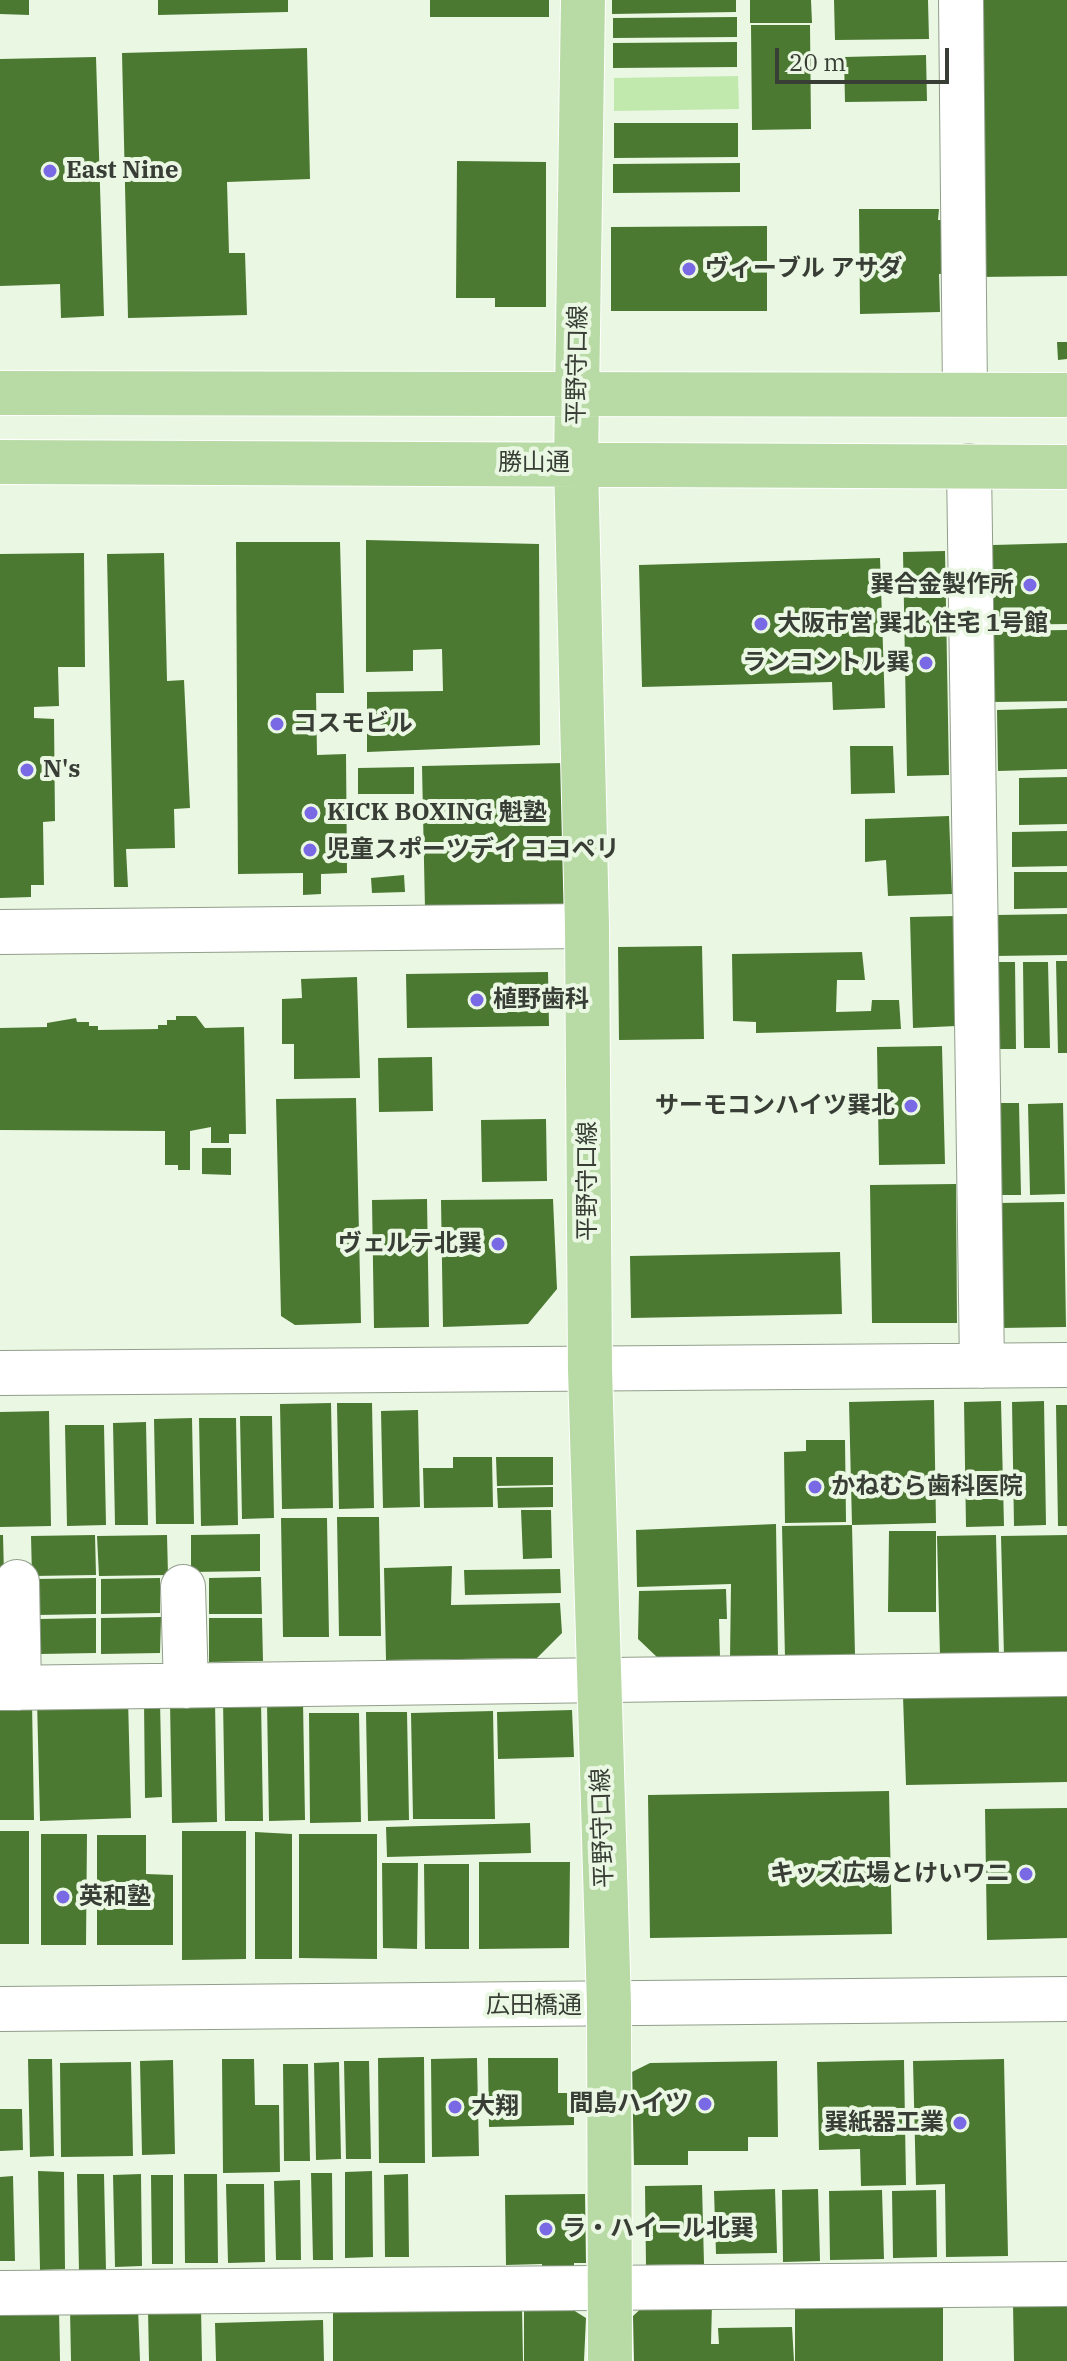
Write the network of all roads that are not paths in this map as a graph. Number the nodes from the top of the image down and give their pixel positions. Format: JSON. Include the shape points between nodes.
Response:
{"nodes":[{"id":1,"x":583,"y":0,"type":"edge"},
{"id":2,"x":961,"y":0,"type":"edge"},
{"id":3,"x":577,"y":392,"type":"junction"},
{"id":4,"x":0,"y":393,"type":"edge"},
{"id":5,"x":965,"y":394,"type":"junction"},
{"id":6,"x":1067,"y":395,"type":"edge"},
{"id":7,"x":0,"y":462,"type":"edge"},
{"id":8,"x":576,"y":463,"type":"junction"},
{"id":9,"x":969,"y":466,"type":"junction"},
{"id":10,"x":1067,"y":467,"type":"edge"},
{"id":11,"x":587,"y":926,"type":"junction"},
{"id":12,"x":0,"y":932,"type":"edge"},
{"id":13,"x":1067,"y":1365,"type":"edge"},
{"id":14,"x":982,"y":1366,"type":"junction"},
{"id":15,"x":590,"y":1369,"type":"junction"},
{"id":16,"x":0,"y":1373,"type":"edge"},
{"id":17,"x":17,"y":1582,"type":"dead end"},
{"id":18,"x":183,"y":1587,"type":"dead end"},
{"id":19,"x":1067,"y":1674,"type":"edge"},
{"id":20,"x":598,"y":1681,"type":"junction"},
{"id":21,"x":186,"y":1686,"type":"junction"},
{"id":22,"x":9,"y":1688,"type":"edge"},
{"id":23,"x":1067,"y":1999,"type":"edge"},
{"id":24,"x":609,"y":2005,"type":"junction"},
{"id":25,"x":0,"y":2009,"type":"edge"},
{"id":26,"x":1067,"y":2284,"type":"edge"},
{"id":27,"x":609,"y":2288,"type":"junction"},
{"id":28,"x":0,"y":2293,"type":"edge"},
{"id":29,"x":610,"y":2361,"type":"edge"}],
"edges":[{"from":1,"to":3,"type":"main road","name":"平野守口線"},
{"from":2,"to":5,"type":"street"},
{"from":3,"to":4,"type":"main road"},
{"from":3,"to":5,"type":"main road"},
{"from":3,"to":8,"type":"main road","name":"平野守口線"},
{"from":5,"to":6,"type":"main road"},
{"from":7,"to":8,"type":"main road","name":"勝山通"},
{"from":8,"to":9,"type":"main road","name":"勝山通"},
{"from":8,"to":11,"type":"main road","name":"平野守口線"},
{"from":9,"to":10,"type":"main road","name":"勝山通"},
{"from":9,"to":14,"type":"street"},
{"from":11,"to":12,"type":"street"},
{"from":11,"to":15,"type":"main road","name":"平野守口線"},
{"from":13,"to":14,"type":"street"},
{"from":14,"to":15,"type":"street"},
{"from":15,"to":16,"type":"street"},
{"from":15,"to":20,"type":"main road","name":"平野守口線"},
{"from":17,"to":22,"type":"street"},
{"from":18,"to":21,"type":"street"},
{"from":19,"to":20,"type":"street"},
{"from":20,"to":21,"type":"street"},
{"from":20,"to":24,"type":"main road","name":"平野守口線"},
{"from":21,"to":22,"type":"street"},
{"from":23,"to":24,"type":"street","name":"広田橋通"},
{"from":24,"to":25,"type":"street","name":"広田橋通"},
{"from":24,"to":27,"type":"main road","name":"平野守口線"},
{"from":26,"to":27,"type":"street"},
{"from":27,"to":28,"type":"street"},
{"from":27,"to":29,"type":"main road","name":"平野守口線"}]}
